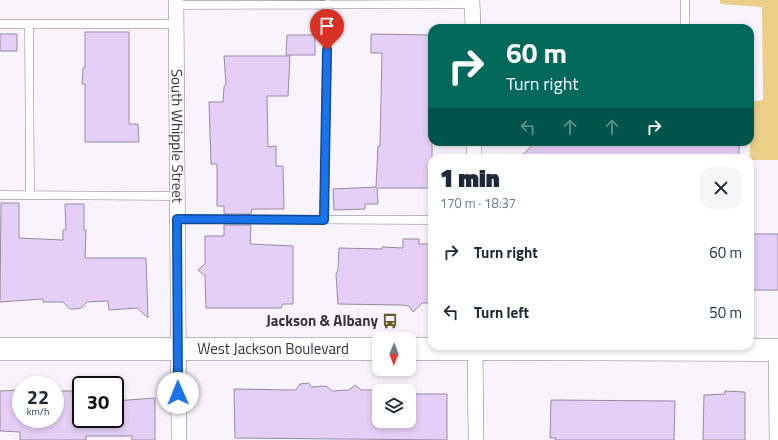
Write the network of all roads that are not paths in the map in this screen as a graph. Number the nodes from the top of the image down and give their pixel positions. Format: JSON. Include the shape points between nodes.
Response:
{"nodes":[{"id":1,"x":686,"y":0,"type":"edge"},
{"id":2,"x":176,"y":2,"type":"edge"},
{"id":3,"x":472,"y":2,"type":"edge"},
{"id":4,"x":328,"y":4,"type":"junction"},
{"id":5,"x":0,"y":24,"type":"edge"},
{"id":6,"x":29,"y":24,"type":"junction"},
{"id":7,"x":176,"y":24,"type":"junction"},
{"id":8,"x":473,"y":24,"type":"edge"},
{"id":9,"x":686,"y":24,"type":"edge"},
{"id":10,"x":0,"y":195,"type":"edge"},
{"id":11,"x":30,"y":195,"type":"junction"},
{"id":12,"x":177,"y":196,"type":"junction"},
{"id":13,"x":177,"y":219,"type":"junction"},
{"id":14,"x":324,"y":220,"type":"junction"},
{"id":15,"x":428,"y":220,"type":"edge"},
{"id":16,"x":0,"y":348,"type":"edge"},
{"id":17,"x":178,"y":349,"type":"junction"},
{"id":18,"x":372,"y":349,"type":"edge"},
{"id":19,"x":416,"y":349,"type":"edge"},
{"id":20,"x":428,"y":349,"type":"edge"},
{"id":21,"x":475,"y":350,"type":"edge"},
{"id":22,"x":754,"y":350,"type":"edge"},
{"id":23,"x":777,"y":350,"type":"edge"},
{"id":24,"x":179,"y":440,"type":"edge"},
{"id":25,"x":476,"y":440,"type":"edge"},
{"id":26,"x":777,"y":440,"type":"edge"}],
"edges":[{"from":1,"to":9,"type":"lane"},
{"from":2,"to":4,"type":"lane"},
{"from":2,"to":7,"type":"street","name":"South Whipple Street"},
{"from":3,"to":4,"type":"lane"},
{"from":3,"to":8,"type":"street"},
{"from":4,"to":14,"type":"lane"},
{"from":5,"to":6,"type":"lane"},
{"from":6,"to":7,"type":"lane"},
{"from":6,"to":11,"type":"lane"},
{"from":7,"to":12,"type":"street","name":"South Whipple Street"},
{"from":10,"to":11,"type":"lane"},
{"from":11,"to":12,"type":"lane"},
{"from":12,"to":13,"type":"street","name":"South Whipple Street"},
{"from":13,"to":14,"type":"lane"},
{"from":13,"to":17,"type":"street","name":"South Whipple Street"},
{"from":14,"to":15,"type":"lane"},
{"from":16,"to":17,"type":"street","name":"West Jackson Boulevard"},
{"from":17,"to":18,"type":"street","name":"West Jackson Boulevard"},
{"from":17,"to":24,"type":"street","name":"South Whipple Street"},
{"from":19,"to":20,"type":"street"},
{"from":21,"to":25,"type":"street"},
{"from":22,"to":23,"type":"street"},
{"from":23,"to":26,"type":"street"}]}
